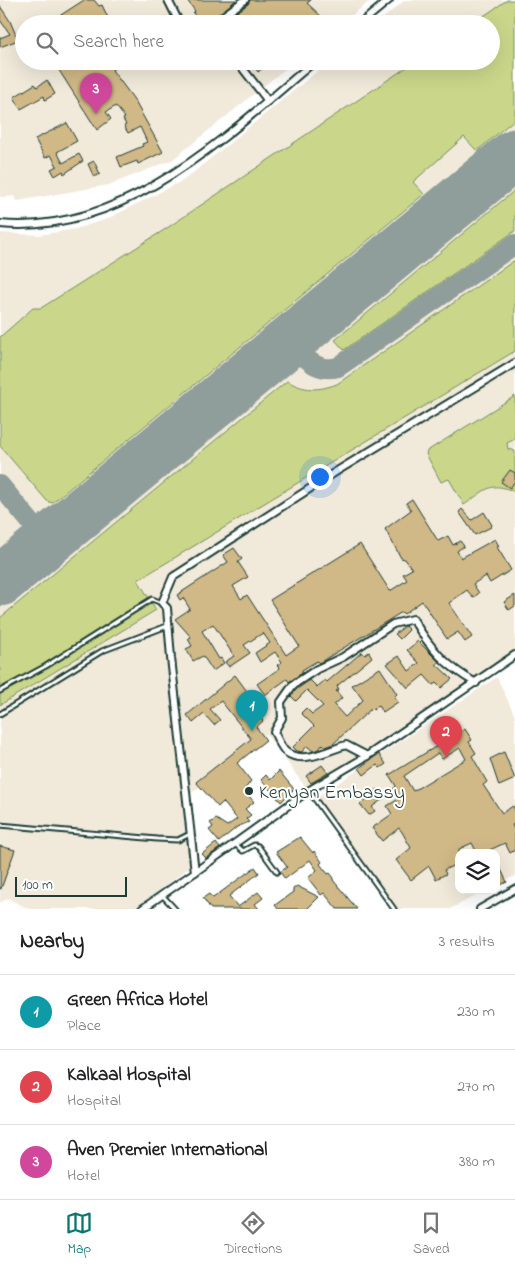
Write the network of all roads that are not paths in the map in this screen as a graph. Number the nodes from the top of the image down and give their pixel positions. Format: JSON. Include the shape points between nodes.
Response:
{"nodes":[{"id":1,"x":168,"y":0,"type":"edge"},
{"id":2,"x":246,"y":0,"type":"edge"},
{"id":3,"x":389,"y":0,"type":"edge"},
{"id":4,"x":176,"y":15,"type":"edge"},
{"id":5,"x":225,"y":15,"type":"edge"},
{"id":6,"x":371,"y":15,"type":"edge"},
{"id":7,"x":244,"y":70,"type":"edge"},
{"id":8,"x":304,"y":70,"type":"edge"},
{"id":9,"x":268,"y":100,"type":"junction"},
{"id":10,"x":0,"y":224,"type":"edge"},
{"id":11,"x":515,"y":363,"type":"edge"},
{"id":12,"x":162,"y":603,"type":"junction"},
{"id":13,"x":168,"y":625,"type":"junction"},
{"id":14,"x":515,"y":655,"type":"edge"},
{"id":15,"x":476,"y":683,"type":"junction"},
{"id":16,"x":0,"y":691,"type":"edge"},
{"id":17,"x":0,"y":714,"type":"edge"},
{"id":18,"x":367,"y":756,"type":"junction"},
{"id":19,"x":308,"y":791,"type":"junction"},
{"id":20,"x":0,"y":825,"type":"edge"},
{"id":21,"x":190,"y":833,"type":"junction"},
{"id":22,"x":235,"y":844,"type":"junction"},
{"id":23,"x":195,"y":872,"type":"junction"},
{"id":24,"x":277,"y":872,"type":"dead end"},
{"id":25,"x":515,"y":889,"type":"edge"},
{"id":26,"x":162,"y":896,"type":"junction"},
{"id":27,"x":142,"y":909,"type":"edge"},
{"id":28,"x":175,"y":909,"type":"edge"},
{"id":29,"x":394,"y":909,"type":"edge"},
{"id":30,"x":480,"y":909,"type":"edge"}],
"edges":[{"from":1,"to":4,"type":"street"},
{"from":2,"to":5,"type":"street"},
{"from":3,"to":6,"type":"street"},
{"from":7,"to":9,"type":"street"},
{"from":8,"to":9,"type":"street"},
{"from":9,"to":10,"type":"street","via":[[178,172],[138,194],[52,224]]},
{"from":11,"to":12,"type":"street","via":[[337,471],[173,577]]},
{"from":12,"to":13,"type":"street","via":[[167,608]]},
{"from":12,"to":16,"type":"lane","via":[[152,599]]},
{"from":13,"to":17,"type":"lane","via":[[102,651]]},
{"from":13,"to":21,"type":"street"},
{"from":14,"to":15,"type":"street"},
{"from":15,"to":18,"type":"street"},
{"from":15,"to":18,"type":"street","via":[[450,668],[413,619],[393,624],[293,684],[281,702],[282,718],[274,732],[285,752],[301,757],[346,745]]},
{"from":18,"to":19,"type":"street"},
{"from":19,"to":22,"type":"street"},
{"from":19,"to":29,"type":"lane"},
{"from":20,"to":21,"type":"lane","via":[[178,840]]},
{"from":21,"to":23,"type":"street"},
{"from":22,"to":23,"type":"street"},
{"from":22,"to":24,"type":"lane","via":[[243,851],[258,846]]},
{"from":23,"to":26,"type":"street"},
{"from":25,"to":30,"type":"street"},
{"from":26,"to":27,"type":"street"},
{"from":26,"to":28,"type":"lane"}]}
